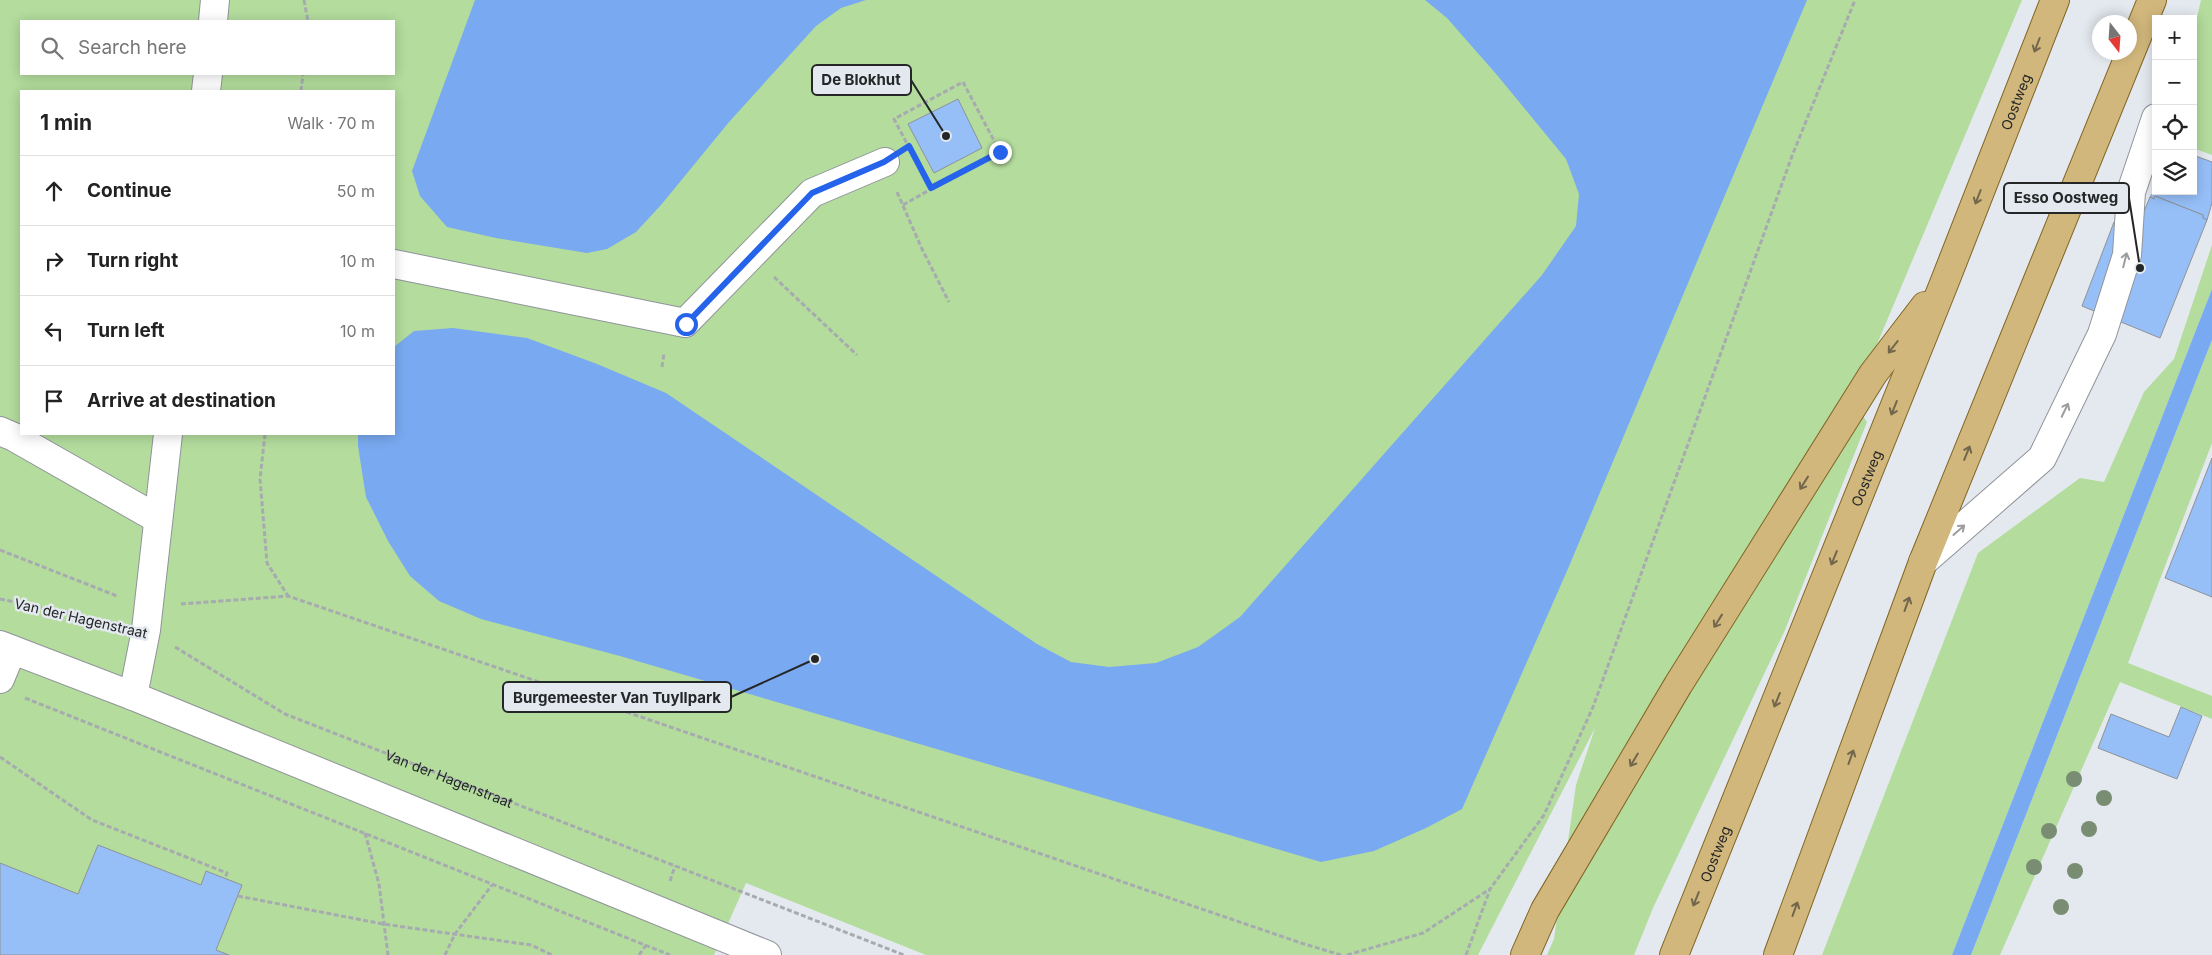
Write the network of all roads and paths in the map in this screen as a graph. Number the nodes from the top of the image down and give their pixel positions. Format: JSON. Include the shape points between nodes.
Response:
{"nodes":[{"id":1,"x":215,"y":0,"type":"edge"},
{"id":2,"x":304,"y":0,"type":"edge"},
{"id":3,"x":1856,"y":0,"type":"edge"},
{"id":4,"x":2055,"y":0,"type":"edge"},
{"id":5,"x":2153,"y":7,"type":"edge"},
{"id":6,"x":213,"y":20,"type":"edge"},
{"id":7,"x":308,"y":20,"type":"edge"},
{"id":8,"x":208,"y":75,"type":"edge"},
{"id":9,"x":303,"y":75,"type":"edge"},
{"id":10,"x":206,"y":90,"type":"edge"},
{"id":11,"x":301,"y":90,"type":"edge"},
{"id":12,"x":2152,"y":130,"type":"edge"},
{"id":13,"x":909,"y":146,"type":"junction"},
{"id":14,"x":884,"y":162,"type":"junction"},
{"id":15,"x":931,"y":188,"type":"junction"},
{"id":16,"x":903,"y":205,"type":"junction"},
{"id":17,"x":751,"y":256,"type":"junction"},
{"id":18,"x":395,"y":264,"type":"edge"},
{"id":19,"x":1944,"y":281,"type":"junction"},
{"id":20,"x":949,"y":302,"type":"dead end"},
{"id":21,"x":857,"y":355,"type":"dead end"},
{"id":22,"x":0,"y":431,"type":"edge"},
{"id":23,"x":168,"y":435,"type":"edge"},
{"id":24,"x":265,"y":435,"type":"edge"},
{"id":25,"x":158,"y":519,"type":"junction"},
{"id":26,"x":0,"y":550,"type":"edge"},
{"id":27,"x":1923,"y":562,"type":"junction"},
{"id":28,"x":288,"y":596,"type":"junction"},
{"id":29,"x":0,"y":599,"type":"edge"},
{"id":30,"x":147,"y":618,"type":"junction"},
{"id":31,"x":6,"y":648,"type":"edge"},
{"id":32,"x":9,"y":687,"type":"edge"},
{"id":33,"x":133,"y":696,"type":"junction"},
{"id":34,"x":0,"y":757,"type":"edge"},
{"id":35,"x":365,"y":833,"type":"junction"},
{"id":36,"x":225,"y":878,"type":"dead end"},
{"id":37,"x":492,"y":884,"type":"junction"},
{"id":38,"x":1490,"y":889,"type":"junction"},
{"id":39,"x":238,"y":896,"type":"dead end"},
{"id":40,"x":383,"y":924,"type":"junction"},
{"id":41,"x":454,"y":934,"type":"junction"},
{"id":42,"x":388,"y":955,"type":"edge"},
{"id":43,"x":445,"y":955,"type":"edge"},
{"id":44,"x":550,"y":955,"type":"edge"},
{"id":45,"x":670,"y":955,"type":"edge"},
{"id":46,"x":767,"y":955,"type":"edge"},
{"id":47,"x":904,"y":955,"type":"edge"},
{"id":48,"x":1341,"y":955,"type":"edge"},
{"id":49,"x":1347,"y":955,"type":"edge"},
{"id":50,"x":1466,"y":955,"type":"edge"},
{"id":51,"x":1525,"y":955,"type":"edge"},
{"id":52,"x":1674,"y":955,"type":"edge"},
{"id":53,"x":1778,"y":955,"type":"edge"}],
"edges":[{"from":1,"to":6,"type":"street"},
{"from":2,"to":7,"type":"path"},
{"from":3,"to":38,"type":"path","via":[[1792,156],[1593,708],[1544,815]]},
{"from":4,"to":19,"type":"main road","name":"Oostweg","one_way":true},
{"from":27,"to":5,"type":"main road","one_way":true},
{"from":8,"to":10,"type":"street"},
{"from":9,"to":11,"type":"path"},
{"from":27,"to":12,"type":"street","one_way":true,"via":[[2042,458],[2102,334],[2127,255],[2131,192]]},
{"from":13,"to":14,"type":"path"},
{"from":13,"to":15,"type":"path"},
{"from":13,"to":15,"type":"path","via":[[894,119],[963,82],[1000,152]]},
{"from":14,"to":16,"type":"path"},
{"from":14,"to":17,"type":"street","via":[[812,193]]},
{"from":15,"to":16,"type":"path"},
{"from":16,"to":20,"type":"path"},
{"from":17,"to":18,"type":"street","via":[[686,324]]},
{"from":17,"to":21,"type":"path"},
{"from":19,"to":51,"type":"main road","one_way":true,"via":[[1872,374],[1678,685],[1545,910]]},
{"from":19,"to":52,"type":"main road","name":"Oostweg","one_way":true},
{"from":22,"to":25,"type":"street"},
{"from":23,"to":25,"type":"street"},
{"from":24,"to":28,"type":"path","via":[[260,479],[267,563]]},
{"from":25,"to":30,"type":"street"},
{"from":26,"to":30,"type":"path","via":[[115,595]]},
{"from":53,"to":27,"type":"main road","one_way":true},
{"from":28,"to":30,"type":"path"},
{"from":28,"to":48,"type":"path"},
{"from":29,"to":30,"type":"path","name":"Van der Hagenstraat"},
{"from":30,"to":33,"type":"street"},
{"from":30,"to":47,"type":"path","name":"Van der Hagenstraat","via":[[285,714]]},
{"from":31,"to":32,"type":"street"},
{"from":31,"to":33,"type":"street"},
{"from":32,"to":35,"type":"path"},
{"from":33,"to":46,"type":"street"},
{"from":34,"to":36,"type":"path","via":[[92,820],[227,873]]},
{"from":35,"to":37,"type":"path"},
{"from":35,"to":40,"type":"path","via":[[379,884]]},
{"from":37,"to":41,"type":"path"},
{"from":37,"to":45,"type":"path"},
{"from":38,"to":49,"type":"path","via":[[1423,933]]},
{"from":38,"to":50,"type":"path"},
{"from":39,"to":40,"type":"path"},
{"from":40,"to":41,"type":"path"},
{"from":40,"to":42,"type":"path"},
{"from":41,"to":43,"type":"path"},
{"from":41,"to":44,"type":"path","via":[[531,945]]}]}
